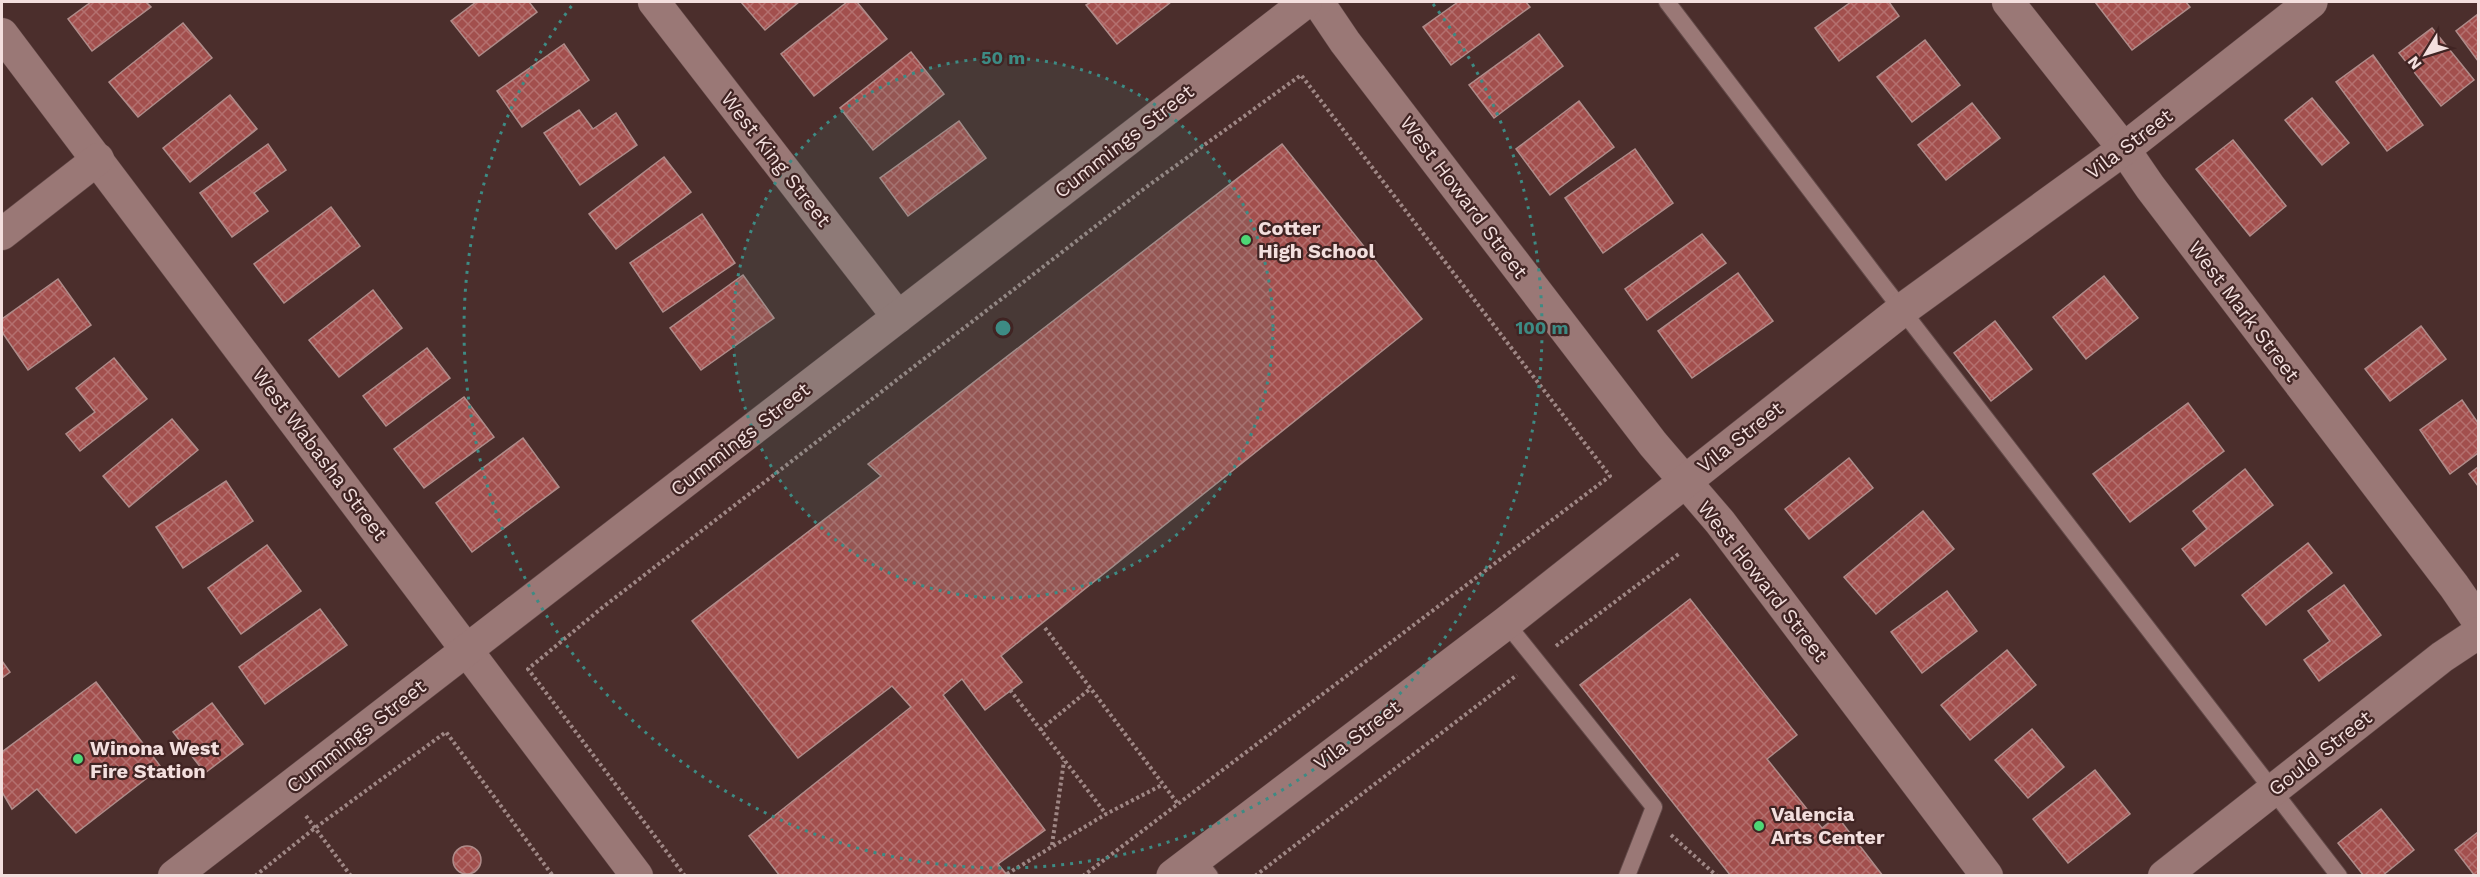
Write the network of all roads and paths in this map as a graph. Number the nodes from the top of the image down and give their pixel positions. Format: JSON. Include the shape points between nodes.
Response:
{"nodes":[{"id":1,"x":654,"y":2,"type":"edge"},
{"id":2,"x":1306,"y":2,"type":"edge"},
{"id":3,"x":1318,"y":2,"type":"edge"},
{"id":4,"x":1667,"y":2,"type":"edge"},
{"id":5,"x":2008,"y":2,"type":"edge"},
{"id":6,"x":2311,"y":2,"type":"edge"},
{"id":7,"x":2,"y":34,"type":"edge"},
{"id":8,"x":2124,"y":149,"type":"junction"},
{"id":9,"x":98,"y":159,"type":"junction"},
{"id":10,"x":2,"y":234,"type":"edge"},
{"id":11,"x":1902,"y":310,"type":"junction"},
{"id":12,"x":898,"y":317,"type":"junction"},
{"id":13,"x":1684,"y":482,"type":"junction"},
{"id":14,"x":1680,"y":553,"type":"dead end"},
{"id":15,"x":2478,"y":621,"type":"edge"},
{"id":16,"x":1506,"y":623,"type":"junction"},
{"id":17,"x":1045,"y":628,"type":"dead end"},
{"id":18,"x":2478,"y":633,"type":"edge"},
{"id":19,"x":466,"y":650,"type":"junction"},
{"id":20,"x":1536,"y":660,"type":"junction"},
{"id":21,"x":1091,"y":688,"type":"junction"},
{"id":22,"x":1010,"y":690,"type":"dead end"},
{"id":23,"x":1040,"y":730,"type":"junction"},
{"id":24,"x":1064,"y":761,"type":"junction"},
{"id":25,"x":1162,"y":785,"type":"junction"},
{"id":26,"x":285,"y":790,"type":"junction"},
{"id":27,"x":2274,"y":790,"type":"junction"},
{"id":28,"x":1178,"y":804,"type":"junction"},
{"id":29,"x":1106,"y":814,"type":"junction"},
{"id":30,"x":1651,"y":816,"type":"junction"},
{"id":31,"x":315,"y":828,"type":"junction"},
{"id":32,"x":1052,"y":846,"type":"junction"},
{"id":33,"x":1193,"y":870,"type":"edge"},
{"id":34,"x":1007,"y":874,"type":"edge"},
{"id":35,"x":174,"y":876,"type":"edge"},
{"id":36,"x":255,"y":876,"type":"edge"},
{"id":37,"x":351,"y":876,"type":"edge"},
{"id":38,"x":553,"y":876,"type":"edge"},
{"id":39,"x":637,"y":876,"type":"edge"},
{"id":40,"x":685,"y":876,"type":"edge"},
{"id":41,"x":1083,"y":876,"type":"edge"},
{"id":42,"x":1255,"y":876,"type":"edge"},
{"id":43,"x":1627,"y":876,"type":"edge"},
{"id":44,"x":1717,"y":876,"type":"edge"},
{"id":45,"x":1987,"y":876,"type":"edge"},
{"id":46,"x":2164,"y":876,"type":"edge"},
{"id":47,"x":2339,"y":876,"type":"edge"}],
"edges":[{"from":1,"to":12,"type":"street","name":"West King Street"},
{"from":2,"to":12,"type":"street","name":"Cummings Street"},
{"from":3,"to":13,"type":"street","name":"West Howard Street"},
{"from":4,"to":11,"type":"lane"},
{"from":5,"to":8,"type":"street","name":"West Mark Street"},
{"from":6,"to":8,"type":"street","name":"Vila Street"},
{"from":7,"to":9,"type":"street","name":"West Wabasha Street"},
{"from":8,"to":11,"type":"street","name":"Vila Street"},
{"from":8,"to":15,"type":"street","name":"West Mark Street"},
{"from":9,"to":10,"type":"street"},
{"from":9,"to":19,"type":"street","name":"West Wabasha Street"},
{"from":11,"to":13,"type":"street","name":"Vila Street"},
{"from":11,"to":27,"type":"lane"},
{"from":12,"to":19,"type":"street","name":"Cummings Street"},
{"from":13,"to":16,"type":"street","name":"Vila Street"},
{"from":13,"to":45,"type":"street","name":"West Howard Street","via":[[1720,522]]},
{"from":14,"to":20,"type":"path"},
{"from":16,"to":20,"type":"lane"},
{"from":16,"to":33,"type":"street","name":"Vila Street"},
{"from":17,"to":21,"type":"path"},
{"from":18,"to":27,"type":"street","name":"Gould Street"},
{"from":19,"to":26,"type":"street","name":"Cummings Street"},
{"from":19,"to":39,"type":"street","name":"West Wabasha Street"},
{"from":20,"to":30,"type":"lane","via":[[1654,807]]},
{"from":20,"to":42,"type":"path"},
{"from":21,"to":23,"type":"path"},
{"from":21,"to":25,"type":"path"},
{"from":22,"to":23,"type":"path"},
{"from":23,"to":24,"type":"path"},
{"from":24,"to":29,"type":"path"},
{"from":24,"to":32,"type":"path"},
{"from":25,"to":28,"type":"path"},
{"from":25,"to":29,"type":"path"},
{"from":26,"to":31,"type":"path"},
{"from":26,"to":35,"type":"street","name":"Cummings Street"},
{"from":27,"to":46,"type":"street","name":"Gould Street"},
{"from":27,"to":47,"type":"lane"},
{"from":28,"to":40,"type":"path","via":[[1611,476],[1301,75],[1145,188],[528,669]]},
{"from":28,"to":41,"type":"path"},
{"from":29,"to":32,"type":"path"},
{"from":30,"to":43,"type":"lane"},
{"from":30,"to":44,"type":"path"},
{"from":31,"to":36,"type":"path"},
{"from":31,"to":37,"type":"path"},
{"from":31,"to":38,"type":"path","via":[[446,732]]},
{"from":32,"to":34,"type":"path"}]}
